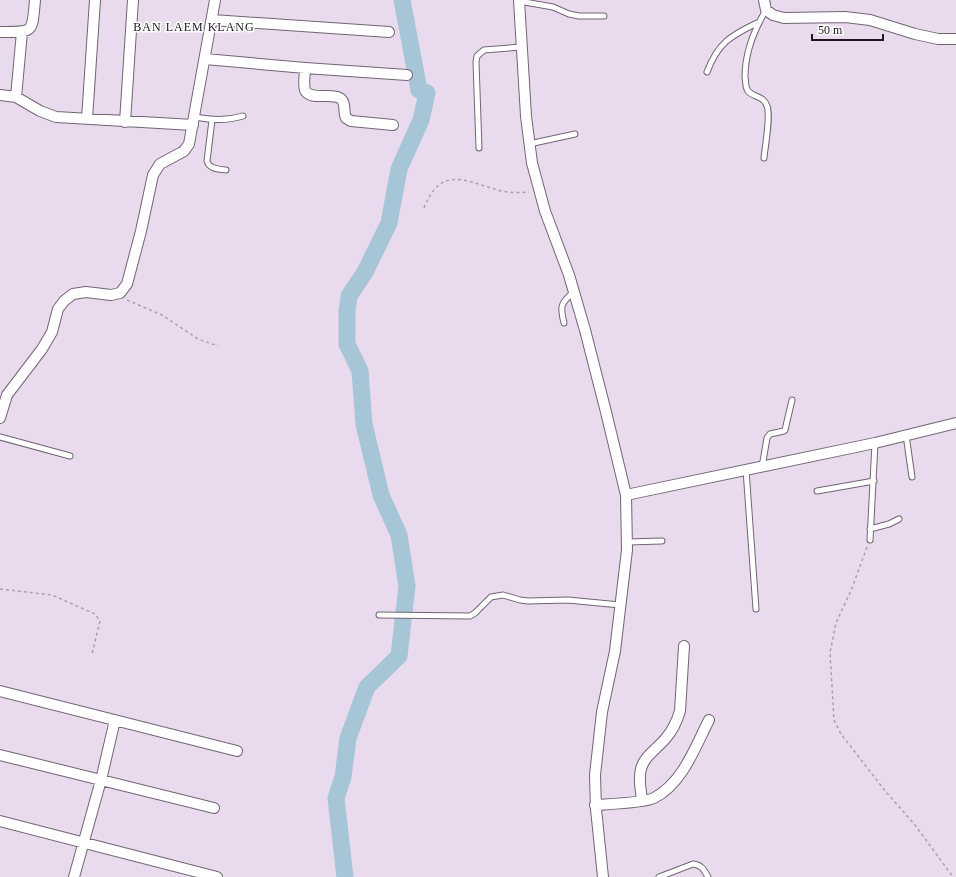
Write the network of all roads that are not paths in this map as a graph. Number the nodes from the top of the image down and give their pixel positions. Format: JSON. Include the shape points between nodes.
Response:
{"nodes":[{"id":1,"x":35,"y":0,"type":"edge"},
{"id":2,"x":94,"y":0,"type":"edge"},
{"id":3,"x":133,"y":0,"type":"edge"},
{"id":4,"x":215,"y":0,"type":"edge"},
{"id":5,"x":519,"y":1,"type":"edge"},
{"id":6,"x":765,"y":5,"type":"edge"},
{"id":7,"x":604,"y":16,"type":"dead end"},
{"id":8,"x":212,"y":20,"type":"junction"},
{"id":9,"x":758,"y":23,"type":"junction"},
{"id":10,"x":0,"y":32,"type":"edge"},
{"id":11,"x":22,"y":32,"type":"junction"},
{"id":12,"x":389,"y":32,"type":"dead end"},
{"id":13,"x":956,"y":39,"type":"edge"},
{"id":14,"x":521,"y":47,"type":"junction"},
{"id":15,"x":205,"y":59,"type":"junction"},
{"id":16,"x":305,"y":68,"type":"junction"},
{"id":17,"x":707,"y":72,"type":"dead end"},
{"id":18,"x":407,"y":75,"type":"dead end"},
{"id":19,"x":0,"y":95,"type":"edge"},
{"id":20,"x":16,"y":97,"type":"junction"},
{"id":21,"x":243,"y":116,"type":"dead end"},
{"id":22,"x":87,"y":119,"type":"junction"},
{"id":23,"x":212,"y":120,"type":"junction"},
{"id":24,"x":194,"y":121,"type":"junction"},
{"id":25,"x":125,"y":122,"type":"junction"},
{"id":26,"x":393,"y":125,"type":"dead end"},
{"id":27,"x":575,"y":134,"type":"dead end"},
{"id":28,"x":529,"y":144,"type":"junction"},
{"id":29,"x":479,"y":148,"type":"dead end"},
{"id":30,"x":764,"y":158,"type":"dead end"},
{"id":31,"x":226,"y":170,"type":"dead end"},
{"id":32,"x":574,"y":292,"type":"junction"},
{"id":33,"x":564,"y":323,"type":"dead end"},
{"id":34,"x":792,"y":400,"type":"dead end"},
{"id":35,"x":0,"y":418,"type":"edge"},
{"id":36,"x":956,"y":423,"type":"edge"},
{"id":37,"x":906,"y":435,"type":"junction"},
{"id":38,"x":0,"y":437,"type":"edge"},
{"id":39,"x":875,"y":443,"type":"junction"},
{"id":40,"x":70,"y":456,"type":"dead end"},
{"id":41,"x":762,"y":467,"type":"junction"},
{"id":42,"x":746,"y":470,"type":"junction"},
{"id":43,"x":912,"y":477,"type":"dead end"},
{"id":44,"x":874,"y":481,"type":"junction"},
{"id":45,"x":817,"y":490,"type":"dead end"},
{"id":46,"x":626,"y":495,"type":"junction"},
{"id":47,"x":899,"y":519,"type":"dead end"},
{"id":48,"x":870,"y":529,"type":"junction"},
{"id":49,"x":870,"y":540,"type":"road end"},
{"id":50,"x":662,"y":541,"type":"dead end"},
{"id":51,"x":627,"y":542,"type":"junction"},
{"id":52,"x":620,"y":605,"type":"junction"},
{"id":53,"x":756,"y":609,"type":"dead end"},
{"id":54,"x":379,"y":615,"type":"dead end"},
{"id":55,"x":684,"y":646,"type":"dead end"},
{"id":56,"x":0,"y":691,"type":"edge"},
{"id":57,"x":115,"y":720,"type":"junction"},
{"id":58,"x":709,"y":720,"type":"dead end"},
{"id":59,"x":237,"y":751,"type":"dead end"},
{"id":60,"x":0,"y":755,"type":"edge"},
{"id":61,"x":101,"y":780,"type":"junction"},
{"id":62,"x":642,"y":800,"type":"junction"},
{"id":63,"x":595,"y":805,"type":"junction"},
{"id":64,"x":214,"y":808,"type":"dead end"},
{"id":65,"x":0,"y":821,"type":"edge"},
{"id":66,"x":84,"y":842,"type":"junction"},
{"id":67,"x":74,"y":877,"type":"edge"},
{"id":68,"x":217,"y":877,"type":"edge"},
{"id":69,"x":603,"y":877,"type":"edge"},
{"id":70,"x":659,"y":877,"type":"edge"},
{"id":71,"x":708,"y":877,"type":"edge"}],
"edges":[{"from":1,"to":11,"type":"street","via":[[33,25],[29,30]]},
{"from":2,"to":22,"type":"street"},
{"from":3,"to":25,"type":"street"},
{"from":4,"to":8,"type":"street"},
{"from":5,"to":7,"type":"lane","via":[[553,7],[578,16]]},
{"from":5,"to":14,"type":"street"},
{"from":6,"to":9,"type":"lane"},
{"from":6,"to":13,"type":"street","via":[[773,15],[784,18],[870,20],[915,34],[938,39]]},
{"from":8,"to":12,"type":"street"},
{"from":8,"to":15,"type":"street"},
{"from":9,"to":17,"type":"lane","via":[[728,38]]},
{"from":9,"to":30,"type":"lane","via":[[747,53],[745,67],[746,87],[749,92],[763,100],[769,113]]},
{"from":10,"to":11,"type":"street"},
{"from":11,"to":20,"type":"street"},
{"from":14,"to":28,"type":"street"},
{"from":14,"to":29,"type":"lane","via":[[484,50],[477,56]]},
{"from":15,"to":16,"type":"street"},
{"from":15,"to":24,"type":"street"},
{"from":16,"to":18,"type":"street"},
{"from":16,"to":26,"type":"street","via":[[307,93],[342,99],[344,114],[351,121]]},
{"from":19,"to":20,"type":"street"},
{"from":20,"to":22,"type":"street","via":[[56,117]]},
{"from":21,"to":23,"type":"lane","via":[[231,120]]},
{"from":22,"to":25,"type":"street"},
{"from":23,"to":24,"type":"lane"},
{"from":23,"to":31,"type":"lane","via":[[207,161],[211,167]]},
{"from":24,"to":25,"type":"street"},
{"from":24,"to":35,"type":"street","via":[[187,148],[160,164],[153,175],[128,284],[120,293],[110,296],[86,292],[73,294],[64,301],[58,309],[52,332],[42,349],[7,395]]},
{"from":27,"to":28,"type":"lane"},
{"from":28,"to":32,"type":"street","via":[[539,192]]},
{"from":32,"to":33,"type":"lane","via":[[561,306]]},
{"from":32,"to":46,"type":"street"},
{"from":34,"to":41,"type":"lane","via":[[785,430],[770,434],[767,438]]},
{"from":36,"to":37,"type":"street"},
{"from":37,"to":39,"type":"street"},
{"from":37,"to":43,"type":"lane"},
{"from":38,"to":40,"type":"lane"},
{"from":39,"to":41,"type":"street"},
{"from":39,"to":44,"type":"lane"},
{"from":41,"to":42,"type":"street"},
{"from":42,"to":46,"type":"street"},
{"from":42,"to":53,"type":"lane"},
{"from":44,"to":45,"type":"lane"},
{"from":44,"to":48,"type":"lane"},
{"from":46,"to":51,"type":"street"},
{"from":47,"to":48,"type":"lane"},
{"from":48,"to":49,"type":"lane"},
{"from":50,"to":51,"type":"lane"},
{"from":51,"to":52,"type":"street"},
{"from":52,"to":54,"type":"lane","via":[[568,600],[528,601],[503,595],[491,598],[470,616]]},
{"from":52,"to":63,"type":"street","via":[[615,651],[602,712],[595,774]]},
{"from":55,"to":62,"type":"street","via":[[678,719],[667,737],[645,760],[641,769]]},
{"from":56,"to":57,"type":"street"},
{"from":57,"to":59,"type":"street"},
{"from":57,"to":61,"type":"street"},
{"from":58,"to":62,"type":"street","via":[[680,774],[653,799]]},
{"from":60,"to":61,"type":"street"},
{"from":61,"to":64,"type":"street"},
{"from":61,"to":66,"type":"street"},
{"from":62,"to":63,"type":"street"},
{"from":63,"to":69,"type":"street"},
{"from":65,"to":66,"type":"street"},
{"from":66,"to":67,"type":"street"},
{"from":66,"to":68,"type":"street"},
{"from":70,"to":71,"type":"lane","via":[[693,864],[699,865]]}]}
